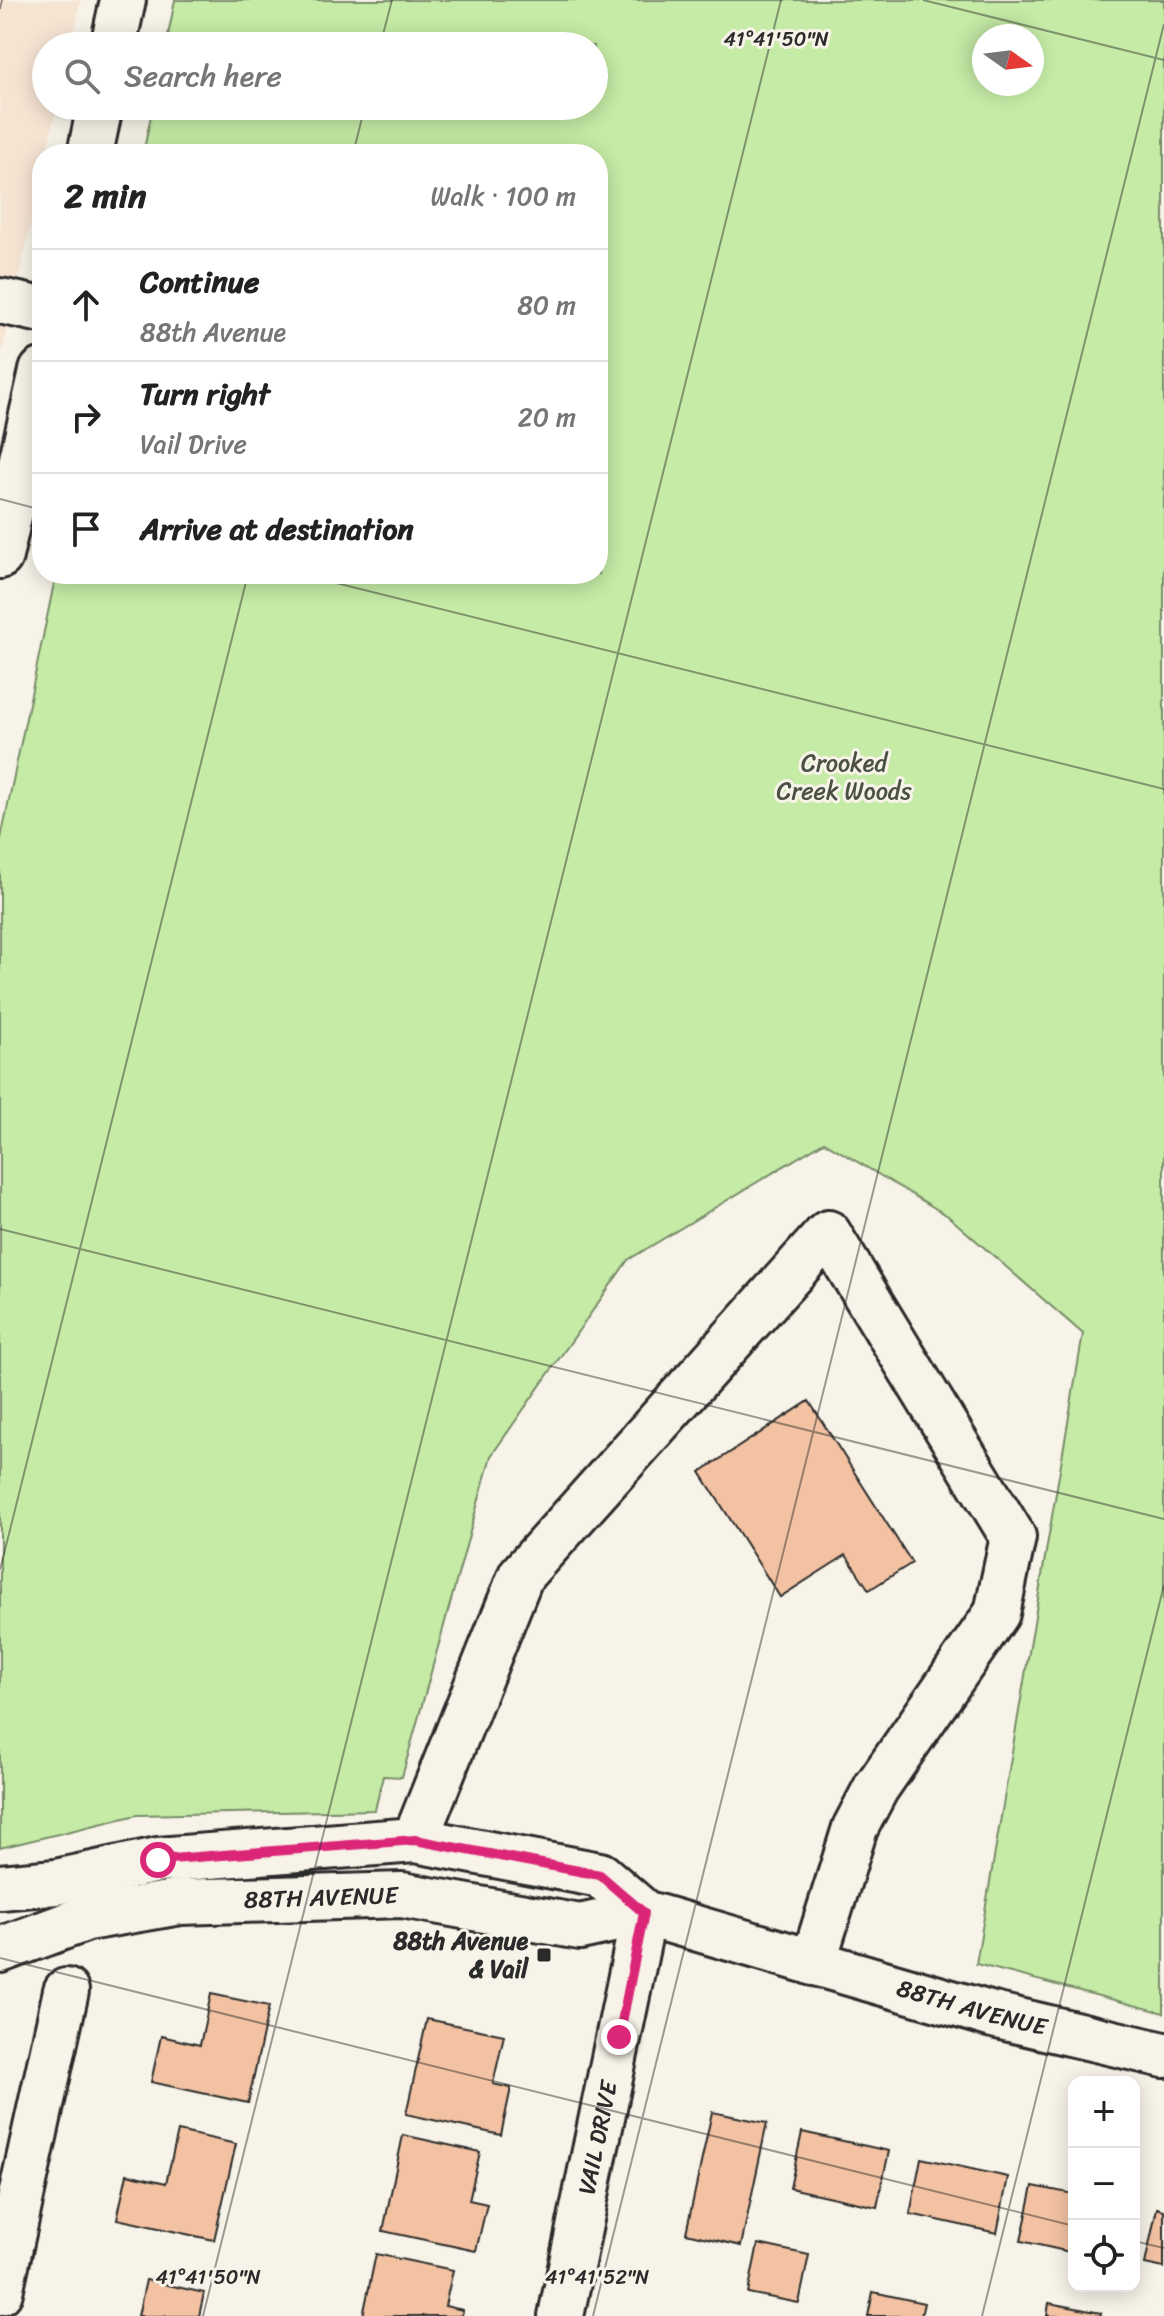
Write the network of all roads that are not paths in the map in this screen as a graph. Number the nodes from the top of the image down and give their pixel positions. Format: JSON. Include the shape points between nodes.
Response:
{"nodes":[{"id":1,"x":123,"y":0,"type":"edge"},
{"id":2,"x":116,"y":32,"type":"edge"},
{"id":3,"x":97,"y":120,"type":"edge"},
{"id":4,"x":92,"y":144,"type":"edge"},
{"id":5,"x":0,"y":301,"type":"edge"},
{"id":6,"x":32,"y":308,"type":"edge"},
{"id":7,"x":32,"y":415,"type":"edge"},
{"id":8,"x":0,"y":556,"type":"edge"},
{"id":9,"x":415,"y":1840,"type":"junction"},
{"id":10,"x":0,"y":1887,"type":"edge"},
{"id":11,"x":644,"y":1913,"type":"junction"},
{"id":12,"x":0,"y":1950,"type":"edge"},
{"id":13,"x":813,"y":1963,"type":"junction"},
{"id":14,"x":66,"y":1991,"type":"dead end"},
{"id":15,"x":1164,"y":2055,"type":"edge"},
{"id":16,"x":0,"y":2292,"type":"edge"},
{"id":17,"x":561,"y":2316,"type":"edge"}],
"edges":[{"from":1,"to":2,"type":"street"},
{"from":3,"to":4,"type":"street"},
{"from":5,"to":6,"type":"street"},
{"from":7,"to":8,"type":"street"},
{"from":9,"to":10,"type":"street","name":"88TH AVENUE","via":[[158,1860],[56,1882]]},
{"from":9,"to":11,"type":"street","name":"88TH AVENUE","via":[[600,1875]]},
{"from":9,"to":13,"type":"street","via":[[521,1575],[828,1233],[1013,1537],[997,1613],[876,1788],[855,1828]]},
{"from":11,"to":12,"type":"street","name":"88TH AVENUE","via":[[580,1927],[402,1895],[180,1902],[87,1918]]},
{"from":11,"to":13,"type":"street","name":"88TH AVENUE"},
{"from":11,"to":17,"type":"street","name":"VAIL DRIVE"},
{"from":13,"to":15,"type":"street","name":"88TH AVENUE","via":[[993,2015]]},
{"from":14,"to":16,"type":"street"}]}
